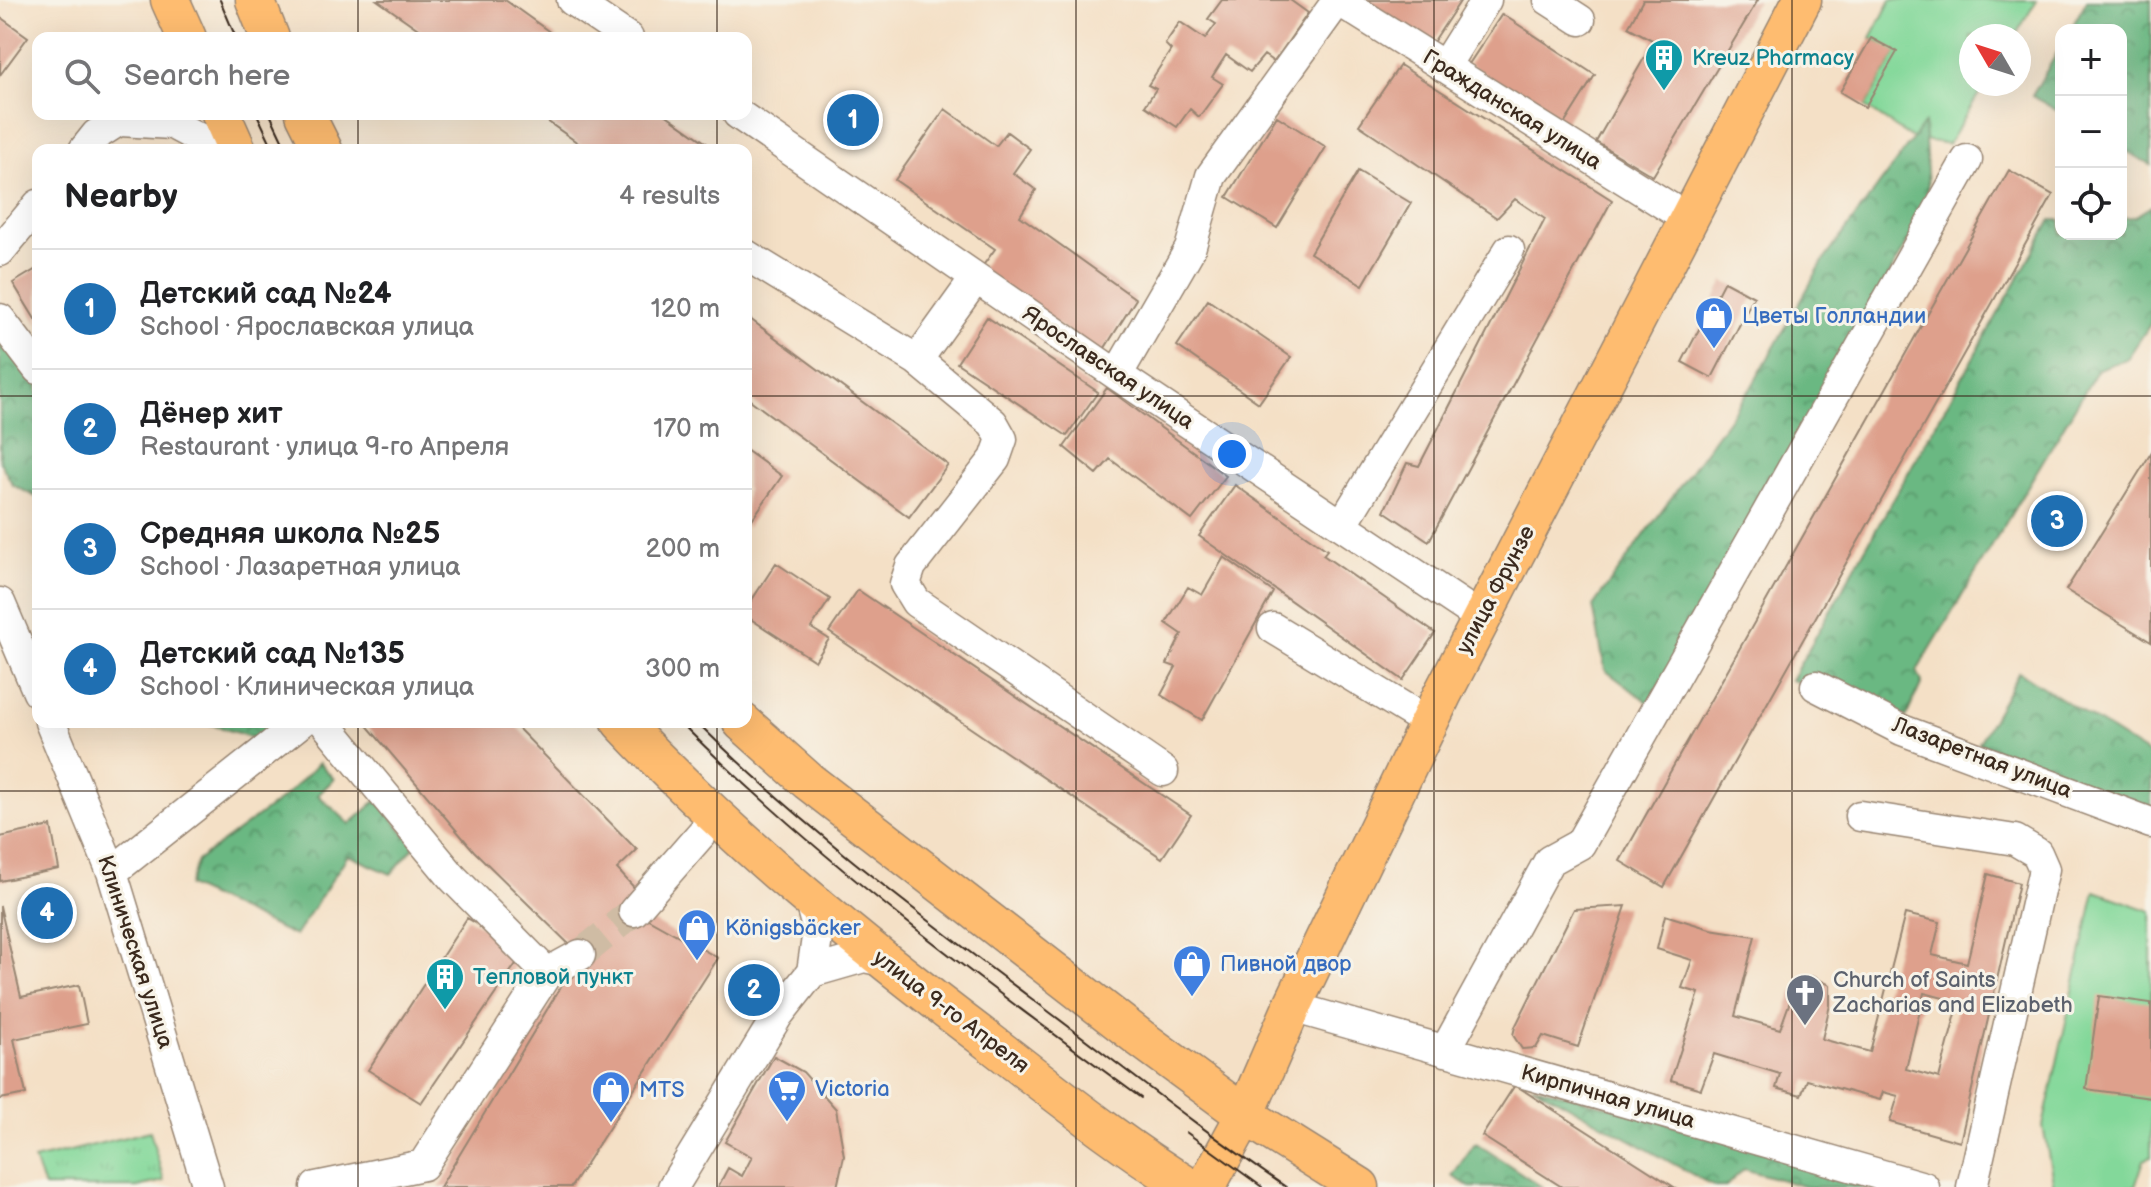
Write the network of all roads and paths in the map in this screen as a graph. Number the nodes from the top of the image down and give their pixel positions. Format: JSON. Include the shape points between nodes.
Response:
{"nodes":[{"id":1,"x":255,"y":0,"type":"edge"},
{"id":2,"x":572,"y":0,"type":"edge"},
{"id":3,"x":1338,"y":0,"type":"edge"},
{"id":4,"x":1486,"y":0,"type":"edge"},
{"id":5,"x":1549,"y":0,"type":"edge"},
{"id":6,"x":1802,"y":0,"type":"edge"},
{"id":7,"x":1580,"y":20,"type":"dead end"},
{"id":8,"x":268,"y":32,"type":"edge"},
{"id":9,"x":619,"y":32,"type":"edge"},
{"id":10,"x":1444,"y":67,"type":"junction"},
{"id":11,"x":122,"y":120,"type":"edge"},
{"id":12,"x":141,"y":120,"type":"edge"},
{"id":13,"x":224,"y":120,"type":"edge"},
{"id":14,"x":308,"y":120,"type":"edge"},
{"id":15,"x":747,"y":120,"type":"edge"},
{"id":16,"x":89,"y":144,"type":"edge"},
{"id":17,"x":210,"y":144,"type":"edge"},
{"id":18,"x":234,"y":144,"type":"edge"},
{"id":19,"x":320,"y":144,"type":"edge"},
{"id":20,"x":1967,"y":160,"type":"dead end"},
{"id":21,"x":32,"y":212,"type":"edge"},
{"id":22,"x":1688,"y":219,"type":"junction"},
{"id":23,"x":1509,"y":250,"type":"dead end"},
{"id":24,"x":0,"y":251,"type":"edge"},
{"id":25,"x":752,"y":259,"type":"edge"},
{"id":26,"x":976,"y":278,"type":"junction"},
{"id":27,"x":0,"y":319,"type":"edge"},
{"id":28,"x":917,"y":360,"type":"junction"},
{"id":29,"x":32,"y":365,"type":"edge"},
{"id":30,"x":1117,"y":375,"type":"junction"},
{"id":31,"x":1342,"y":525,"type":"junction"},
{"id":32,"x":0,"y":603,"type":"edge"},
{"id":33,"x":1481,"y":618,"type":"junction"},
{"id":34,"x":1273,"y":628,"type":"dead end"},
{"id":35,"x":32,"y":678,"type":"edge"},
{"id":36,"x":1816,"y":686,"type":"dead end"},
{"id":37,"x":1429,"y":723,"type":"junction"},
{"id":38,"x":52,"y":728,"type":"edge"},
{"id":39,"x":293,"y":728,"type":"edge"},
{"id":40,"x":328,"y":728,"type":"edge"},
{"id":41,"x":627,"y":728,"type":"edge"},
{"id":42,"x":749,"y":728,"type":"edge"},
{"id":43,"x":1163,"y":771,"type":"dead end"},
{"id":44,"x":1860,"y":816,"type":"dead end"},
{"id":45,"x":716,"y":817,"type":"junction"},
{"id":46,"x":2151,"y":823,"type":"edge"},
{"id":47,"x":112,"y":872,"type":"junction"},
{"id":48,"x":810,"y":902,"type":"junction"},
{"id":49,"x":634,"y":911,"type":"tunnel mouth"},
{"id":50,"x":580,"y":955,"type":"tunnel mouth"},
{"id":51,"x":884,"y":961,"type":"junction"},
{"id":52,"x":812,"y":972,"type":"junction"},
{"id":53,"x":547,"y":973,"type":"junction"},
{"id":54,"x":1292,"y":1007,"type":"junction"},
{"id":55,"x":1445,"y":1051,"type":"junction"},
{"id":56,"x":1245,"y":1115,"type":"junction"},
{"id":57,"x":208,"y":1187,"type":"edge"},
{"id":58,"x":316,"y":1187,"type":"edge"},
{"id":59,"x":673,"y":1187,"type":"edge"},
{"id":60,"x":1189,"y":1187,"type":"edge"},
{"id":61,"x":1206,"y":1187,"type":"edge"},
{"id":62,"x":1360,"y":1187,"type":"edge"},
{"id":63,"x":1924,"y":1187,"type":"edge"},
{"id":64,"x":1972,"y":1187,"type":"edge"}],
"edges":[{"from":1,"to":8,"type":"main road"},
{"from":2,"to":9,"type":"street"},
{"from":3,"to":10,"type":"street","name":"Гражданская улица"},
{"from":3,"to":30,"type":"street","via":[[1211,176],[1190,249]]},
{"from":4,"to":10,"type":"street"},
{"from":5,"to":7,"type":"street"},
{"from":6,"to":22,"type":"main road","name":"улица Фрунзе"},
{"from":10,"to":22,"type":"street","name":"Гражданская улица"},
{"from":11,"to":16,"type":"street"},
{"from":12,"to":17,"type":"street","via":[[172,124]]},
{"from":13,"to":18,"type":"main road"},
{"from":14,"to":19,"type":"main road"},
{"from":15,"to":26,"type":"street","name":"Ярославская улица"},
{"from":20,"to":55,"type":"street","via":[[1580,844],[1549,861]]},
{"from":21,"to":24,"type":"street"},
{"from":22,"to":33,"type":"main road","name":"улица Фрунзе"},
{"from":23,"to":31,"type":"street"},
{"from":25,"to":28,"type":"street"},
{"from":26,"to":28,"type":"street"},
{"from":26,"to":30,"type":"street","name":"Ярославская улица"},
{"from":27,"to":29,"type":"street"},
{"from":28,"to":43,"type":"street","via":[[993,423],[1002,439],[995,459],[911,566],[905,584],[916,602]]},
{"from":30,"to":31,"type":"street","name":"Ярославская улица"},
{"from":31,"to":33,"type":"street","name":"Ярославская улица"},
{"from":32,"to":35,"type":"street"},
{"from":33,"to":37,"type":"main road","name":"улица Фрунзе"},
{"from":34,"to":37,"type":"street"},
{"from":36,"to":46,"type":"street","name":"Лазаретная улица","via":[[1902,730]]},
{"from":37,"to":54,"type":"main road","name":"улица Фрунзе"},
{"from":38,"to":47,"type":"street","name":"Клиническая улица"},
{"from":39,"to":47,"type":"street"},
{"from":40,"to":53,"type":"street","via":[[446,887]]},
{"from":41,"to":45,"type":"main road","name":"улица 9-го Апреля"},
{"from":42,"to":56,"type":"main road","via":[[808,781]]},
{"from":44,"to":64,"type":"street","via":[[2015,840],[2037,853],[2044,869]]},
{"from":45,"to":48,"type":"main road","name":"улица 9-го Апреля"},
{"from":45,"to":49,"type":"street"},
{"from":47,"to":57,"type":"street","name":"Клиническая улица"},
{"from":48,"to":51,"type":"main road","name":"улица 9-го Апреля"},
{"from":48,"to":52,"type":"street","via":[[818,931]]},
{"from":50,"to":53,"type":"street"},
{"from":51,"to":52,"type":"street","via":[[864,957]]},
{"from":51,"to":60,"type":"main road","name":"улица 9-го Апреля","via":[[1085,1115]]},
{"from":52,"to":59,"type":"street","via":[[778,1015]]},
{"from":53,"to":58,"type":"street","via":[[423,1165]]},
{"from":54,"to":55,"type":"street","name":"Кирпичная улица"},
{"from":54,"to":56,"type":"main road","name":"улица Фрунзе"},
{"from":55,"to":63,"type":"street","name":"Кирпичная улица"},
{"from":56,"to":61,"type":"main road","name":"улица Фрунзе"},
{"from":56,"to":62,"type":"main road"}]}
